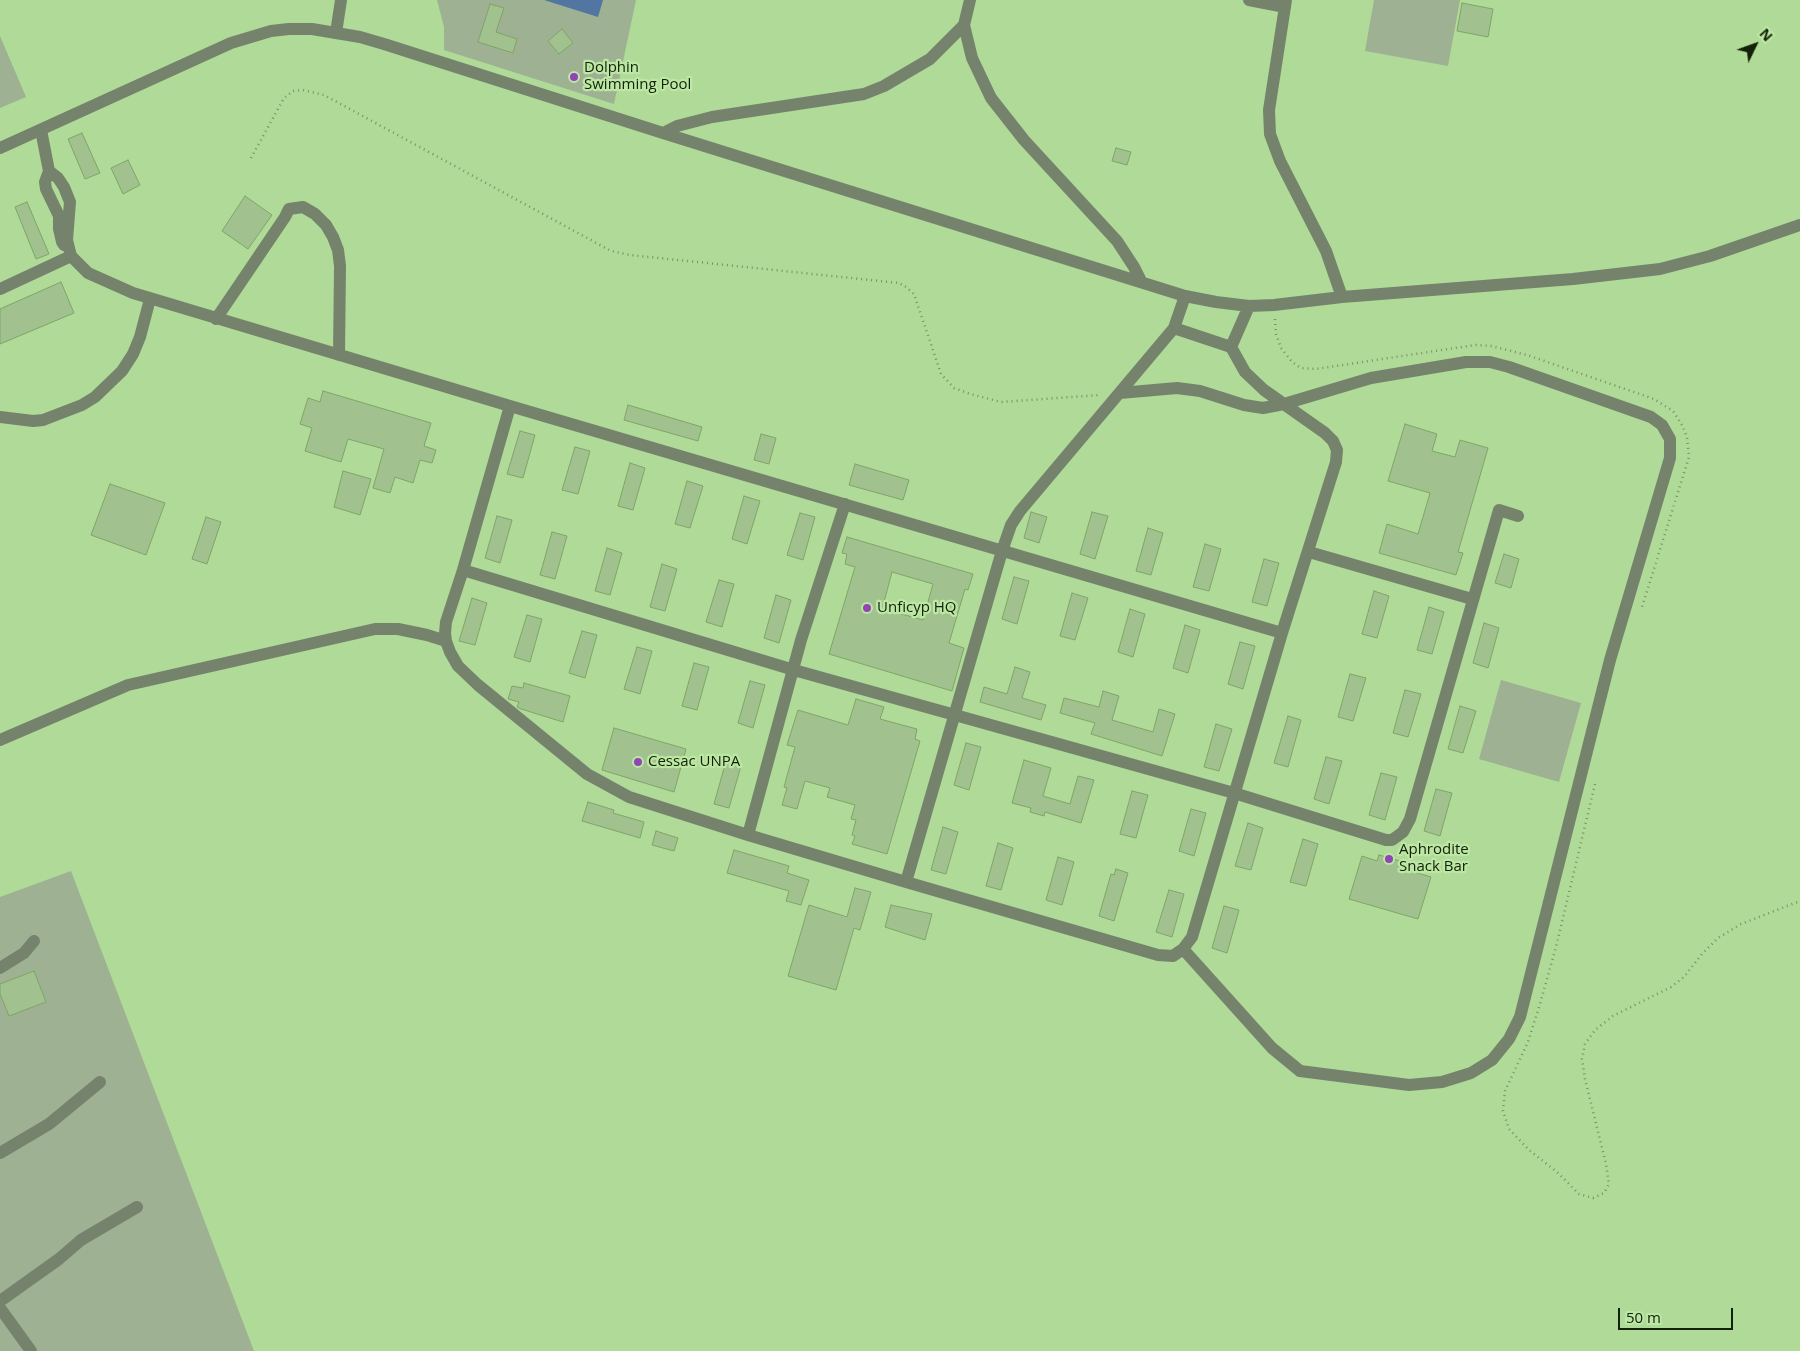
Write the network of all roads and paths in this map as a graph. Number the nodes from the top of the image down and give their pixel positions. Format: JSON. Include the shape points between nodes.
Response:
{"nodes":[{"id":1,"x":341,"y":0,"type":"edge"},
{"id":2,"x":970,"y":0,"type":"edge"},
{"id":3,"x":1249,"y":0,"type":"edge"},
{"id":4,"x":1285,"y":3,"type":"edge"},
{"id":5,"x":964,"y":25,"type":"junction"},
{"id":6,"x":336,"y":33,"type":"junction"},
{"id":7,"x":41,"y":130,"type":"junction"},
{"id":8,"x":663,"y":133,"type":"junction"},
{"id":9,"x":0,"y":148,"type":"edge"},
{"id":10,"x":251,"y":158,"type":"dead end"},
{"id":11,"x":1800,"y":225,"type":"edge"},
{"id":12,"x":69,"y":252,"type":"junction"},
{"id":13,"x":1141,"y":281,"type":"junction"},
{"id":14,"x":0,"y":289,"type":"edge"},
{"id":15,"x":1185,"y":296,"type":"junction"},
{"id":16,"x":1342,"y":297,"type":"junction"},
{"id":17,"x":150,"y":299,"type":"junction"},
{"id":18,"x":1249,"y":306,"type":"junction"},
{"id":19,"x":216,"y":319,"type":"junction"},
{"id":20,"x":1174,"y":328,"type":"junction"},
{"id":21,"x":1233,"y":352,"type":"junction"},
{"id":22,"x":339,"y":355,"type":"junction"},
{"id":23,"x":1120,"y":394,"type":"junction"},
{"id":24,"x":1284,"y":404,"type":"junction"},
{"id":25,"x":510,"y":406,"type":"junction"},
{"id":26,"x":0,"y":417,"type":"edge"},
{"id":27,"x":845,"y":504,"type":"junction"},
{"id":28,"x":1518,"y":516,"type":"dead end"},
{"id":29,"x":1002,"y":551,"type":"junction"},
{"id":30,"x":1309,"y":552,"type":"junction"},
{"id":31,"x":463,"y":570,"type":"junction"},
{"id":32,"x":1472,"y":600,"type":"junction"},
{"id":33,"x":1282,"y":633,"type":"junction"},
{"id":34,"x":446,"y":641,"type":"junction"},
{"id":35,"x":794,"y":670,"type":"junction"},
{"id":36,"x":955,"y":716,"type":"junction"},
{"id":37,"x":0,"y":740,"type":"edge"},
{"id":38,"x":1234,"y":793,"type":"junction"},
{"id":39,"x":748,"y":835,"type":"junction"},
{"id":40,"x":906,"y":882,"type":"junction"},
{"id":41,"x":34,"y":941,"type":"dead end"},
{"id":42,"x":1183,"y":949,"type":"junction"},
{"id":43,"x":0,"y":968,"type":"edge"},
{"id":44,"x":100,"y":1082,"type":"dead end"},
{"id":45,"x":0,"y":1153,"type":"edge"},
{"id":46,"x":137,"y":1207,"type":"dead end"},
{"id":47,"x":0,"y":1301,"type":"edge"},
{"id":48,"x":0,"y":1308,"type":"edge"},
{"id":49,"x":31,"y":1351,"type":"edge"}],
"edges":[{"from":1,"to":6,"type":"street"},
{"from":2,"to":5,"type":"street"},
{"from":3,"to":4,"type":"street"},
{"from":4,"to":16,"type":"street","via":[[1269,110],[1270,134],[1280,161],[1326,251]]},
{"from":5,"to":8,"type":"street","via":[[930,59],[864,94],[712,117]]},
{"from":5,"to":13,"type":"street","via":[[972,58],[990,98],[1117,241]]},
{"from":6,"to":7,"type":"street","via":[[289,28],[231,43]]},
{"from":6,"to":8,"type":"street","via":[[384,44]]},
{"from":7,"to":9,"type":"street"},
{"from":7,"to":12,"type":"street","via":[[49,171],[61,182],[70,202]]},
{"from":8,"to":13,"type":"street"},
{"from":10,"to":23,"type":"path","via":[[284,98],[293,91],[303,90],[324,95],[611,252],[899,283],[914,294],[941,374],[954,388],[1000,402]]},
{"from":11,"to":16,"type":"street","via":[[1710,256],[1660,269]]},
{"from":12,"to":14,"type":"street"},
{"from":12,"to":17,"type":"street","via":[[88,273]]},
{"from":13,"to":15,"type":"street"},
{"from":15,"to":18,"type":"street"},
{"from":15,"to":20,"type":"street"},
{"from":16,"to":18,"type":"street"},
{"from":17,"to":19,"type":"street"},
{"from":17,"to":26,"type":"street","via":[[133,354],[122,371],[95,397],[43,420]]},
{"from":18,"to":21,"type":"street"},
{"from":19,"to":22,"type":"street"},
{"from":19,"to":22,"type":"street","via":[[289,209],[303,206],[326,225],[338,250]]},
{"from":20,"to":21,"type":"street"},
{"from":20,"to":23,"type":"street"},
{"from":21,"to":24,"type":"street","via":[[1246,372]]},
{"from":22,"to":25,"type":"street"},
{"from":23,"to":24,"type":"street","via":[[1177,388],[1263,408]]},
{"from":23,"to":29,"type":"street","via":[[1020,511]]},
{"from":24,"to":30,"type":"street","via":[[1325,433],[1337,450]]},
{"from":24,"to":42,"type":"street","via":[[1371,378],[1466,362],[1490,362],[1651,417],[1662,425],[1670,439],[1670,458],[1610,660],[1520,1017],[1492,1060],[1471,1072],[1442,1082],[1409,1085],[1300,1071],[1272,1048]]},
{"from":25,"to":27,"type":"street"},
{"from":25,"to":31,"type":"street"},
{"from":27,"to":29,"type":"street"},
{"from":27,"to":35,"type":"street"},
{"from":28,"to":32,"type":"street","via":[[1499,510]]},
{"from":29,"to":33,"type":"street"},
{"from":29,"to":36,"type":"street"},
{"from":30,"to":32,"type":"street"},
{"from":30,"to":33,"type":"street"},
{"from":31,"to":34,"type":"street","via":[[446,622]]},
{"from":31,"to":35,"type":"street"},
{"from":32,"to":38,"type":"street","via":[[1410,819],[1403,832],[1392,840],[1386,840]]},
{"from":33,"to":38,"type":"street"},
{"from":34,"to":37,"type":"street","via":[[398,629],[365,631],[128,685]]},
{"from":34,"to":39,"type":"street","via":[[458,666],[478,685],[586,774],[629,798]]},
{"from":35,"to":36,"type":"street"},
{"from":35,"to":39,"type":"street"},
{"from":36,"to":38,"type":"street"},
{"from":36,"to":40,"type":"street"},
{"from":38,"to":42,"type":"street","via":[[1192,937]]},
{"from":39,"to":40,"type":"street"},
{"from":40,"to":42,"type":"street","via":[[1158,955],[1173,956]]},
{"from":41,"to":43,"type":"street","via":[[24,953]]},
{"from":44,"to":45,"type":"street","via":[[49,1124]]},
{"from":46,"to":47,"type":"street","via":[[81,1240],[60,1259]]},
{"from":48,"to":49,"type":"street"}]}
